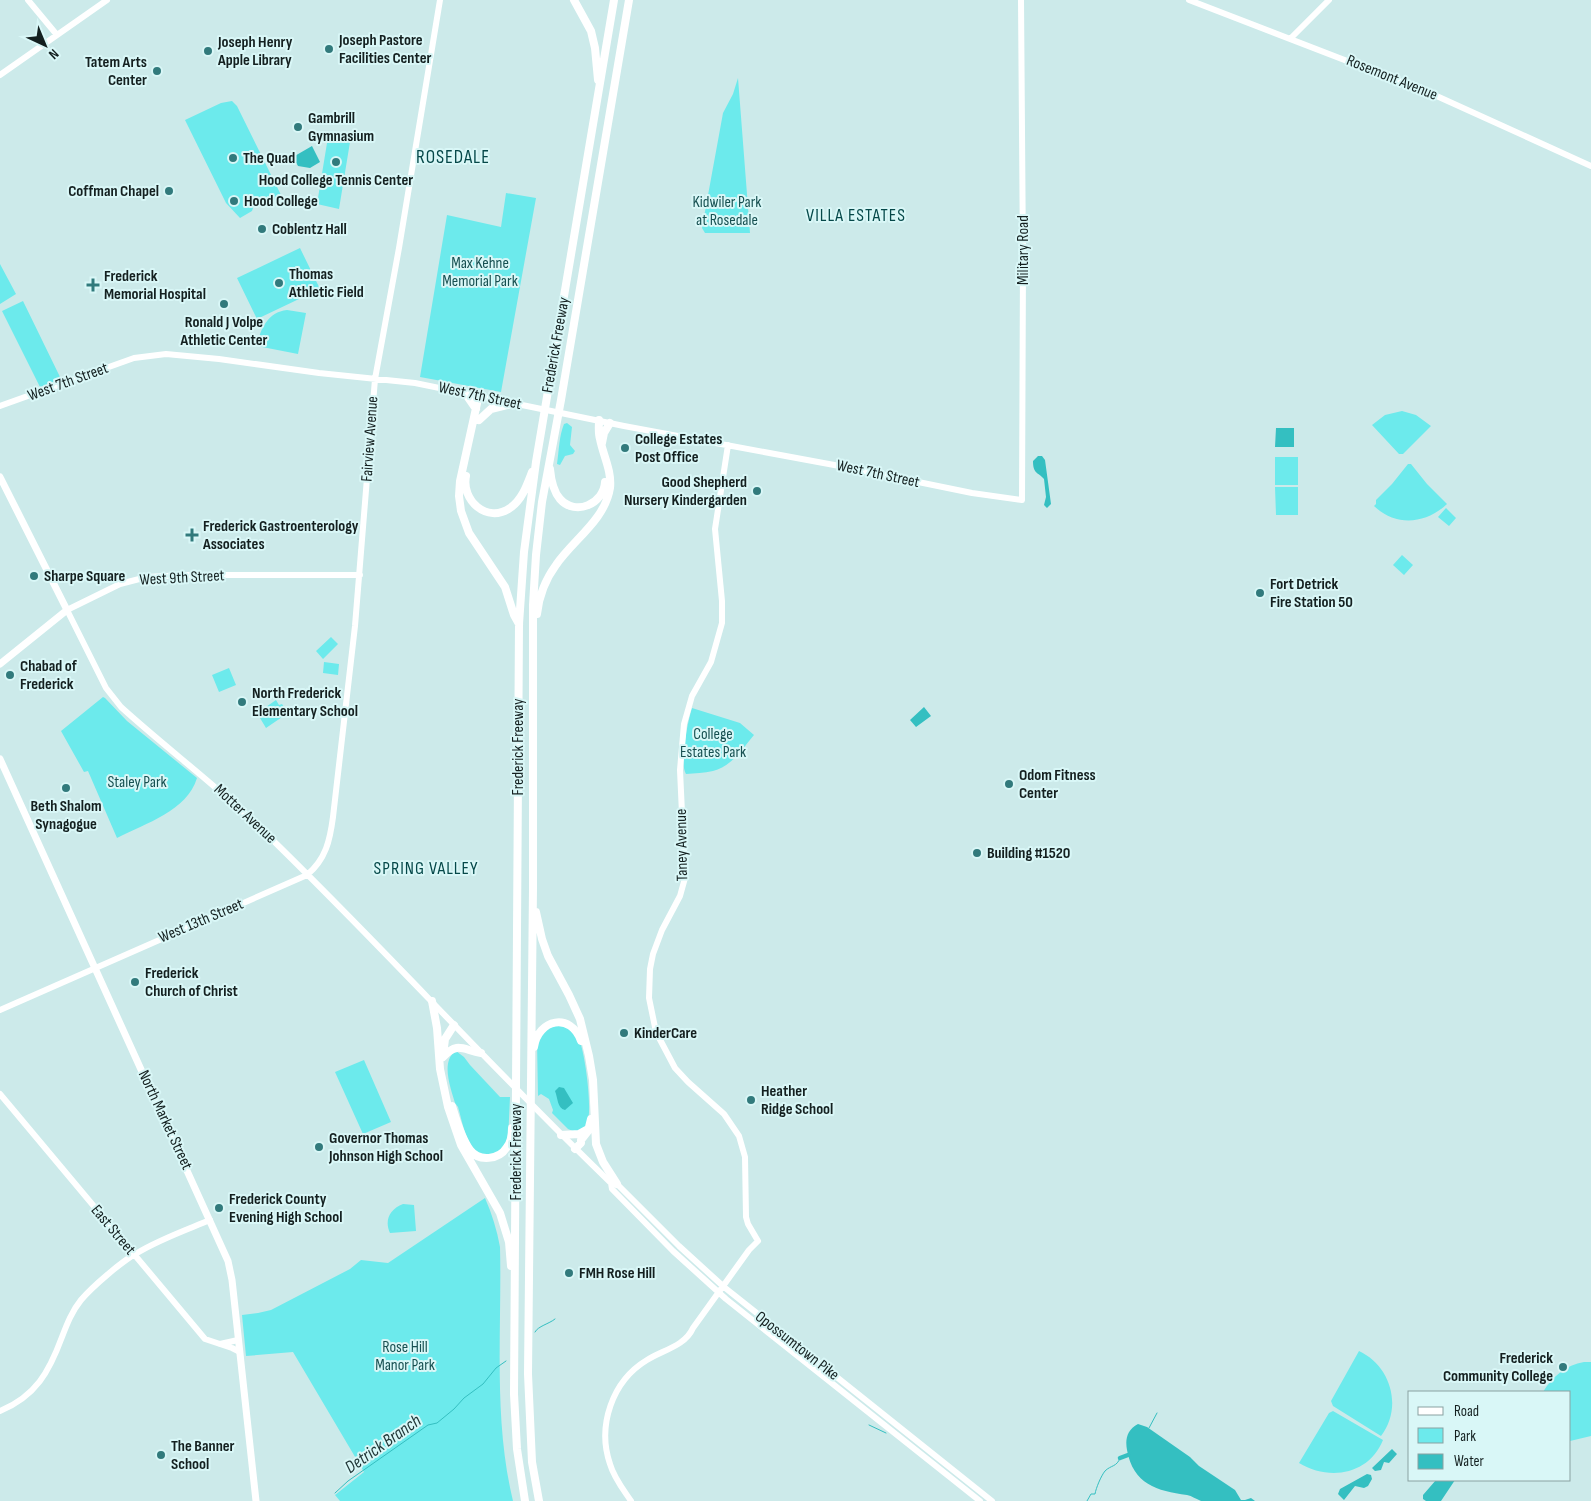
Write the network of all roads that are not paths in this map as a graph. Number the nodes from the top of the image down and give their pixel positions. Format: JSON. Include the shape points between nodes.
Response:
{"nodes":[{"id":1,"x":28,"y":0,"type":"edge"},
{"id":2,"x":107,"y":0,"type":"edge"},
{"id":3,"x":440,"y":0,"type":"edge"},
{"id":4,"x":574,"y":0,"type":"edge"},
{"id":5,"x":614,"y":0,"type":"edge"},
{"id":6,"x":629,"y":0,"type":"edge"},
{"id":7,"x":1021,"y":0,"type":"edge"},
{"id":8,"x":1189,"y":0,"type":"edge"},
{"id":9,"x":1329,"y":0,"type":"edge"},
{"id":10,"x":57,"y":35,"type":"junction"},
{"id":11,"x":1291,"y":38,"type":"junction"},
{"id":12,"x":0,"y":75,"type":"edge"},
{"id":13,"x":600,"y":89,"type":"junction"},
{"id":14,"x":1591,"y":166,"type":"edge"},
{"id":15,"x":375,"y":379,"type":"junction"},
{"id":16,"x":465,"y":392,"type":"junction"},
{"id":17,"x":483,"y":396,"type":"junction"},
{"id":18,"x":516,"y":403,"type":"junction"},
{"id":19,"x":0,"y":406,"type":"edge"},
{"id":20,"x":476,"y":409,"type":"junction"},
{"id":21,"x":479,"y":420,"type":"junction"},
{"id":22,"x":599,"y":420,"type":"junction"},
{"id":23,"x":610,"y":423,"type":"junction"},
{"id":24,"x":602,"y":445,"type":"junction"},
{"id":25,"x":728,"y":445,"type":"junction"},
{"id":26,"x":536,"y":462,"type":"junction"},
{"id":27,"x":549,"y":464,"type":"junction"},
{"id":28,"x":0,"y":478,"type":"edge"},
{"id":29,"x":1022,"y":500,"type":"joint"},
{"id":30,"x":360,"y":576,"type":"junction"},
{"id":31,"x":67,"y":610,"type":"junction"},
{"id":32,"x":519,"y":624,"type":"junction"},
{"id":33,"x":532,"y":648,"type":"junction"},
{"id":34,"x":0,"y":664,"type":"edge"},
{"id":35,"x":0,"y":760,"type":"edge"},
{"id":36,"x":307,"y":875,"type":"junction"},
{"id":37,"x":533,"y":888,"type":"junction"},
{"id":38,"x":94,"y":968,"type":"junction"},
{"id":39,"x":432,"y":1001,"type":"junction"},
{"id":40,"x":0,"y":1010,"type":"edge"},
{"id":41,"x":454,"y":1025,"type":"junction"},
{"id":42,"x":438,"y":1044,"type":"junction"},
{"id":43,"x":481,"y":1053,"type":"junction"},
{"id":44,"x":443,"y":1057,"type":"junction"},
{"id":45,"x":530,"y":1072,"type":"junction"},
{"id":46,"x":0,"y":1094,"type":"edge"},
{"id":47,"x":517,"y":1108,"type":"junction"},
{"id":48,"x":542,"y":1116,"type":"joint"},
{"id":49,"x":592,"y":1128,"type":"junction"},
{"id":50,"x":561,"y":1135,"type":"junction"},
{"id":51,"x":575,"y":1149,"type":"junction"},
{"id":52,"x":614,"y":1184,"type":"junction"},
{"id":53,"x":210,"y":1220,"type":"junction"},
{"id":54,"x":134,"y":1254,"type":"junction"},
{"id":55,"x":516,"y":1284,"type":"junction"},
{"id":56,"x":722,"y":1290,"type":"junction"},
{"id":57,"x":238,"y":1340,"type":"junction"},
{"id":58,"x":218,"y":1344,"type":"junction"},
{"id":59,"x":240,"y":1352,"type":"junction"},
{"id":60,"x":0,"y":1411,"type":"edge"},
{"id":61,"x":532,"y":1462,"type":"junction"},
{"id":62,"x":256,"y":1501,"type":"edge"},
{"id":63,"x":525,"y":1501,"type":"edge"},
{"id":64,"x":539,"y":1501,"type":"edge"},
{"id":65,"x":544,"y":1501,"type":"edge"},
{"id":66,"x":631,"y":1501,"type":"edge"},
{"id":67,"x":980,"y":1501,"type":"edge"},
{"id":68,"x":992,"y":1501,"type":"edge"}],
"edges":[{"from":1,"to":10,"type":"street"},
{"from":2,"to":10,"type":"street"},
{"from":3,"to":15,"type":"street","name":"Fairview Avenue"},
{"from":4,"to":13,"type":"highway","via":[[588,22],[594,40]]},
{"from":5,"to":13,"type":"highway","name":"Frederick Freeway"},
{"from":6,"to":27,"type":"highway","name":"Frederick Freeway"},
{"from":7,"to":29,"type":"street","name":"Military Road"},
{"from":8,"to":11,"type":"street","name":"Rosemont Avenue"},
{"from":9,"to":11,"type":"street"},
{"from":10,"to":12,"type":"street"},
{"from":11,"to":14,"type":"street","name":"Rosemont Avenue","via":[[1430,93]]},
{"from":13,"to":26,"type":"highway","name":"Frederick Freeway"},
{"from":15,"to":16,"type":"street","name":"West 7th Street"},
{"from":15,"to":19,"type":"street","name":"West 7th Street","via":[[159,354],[121,362]]},
{"from":15,"to":30,"type":"street","name":"Fairview Avenue"},
{"from":16,"to":17,"type":"street","name":"West 7th Street"},
{"from":16,"to":20,"type":"highway"},
{"from":17,"to":18,"type":"street","name":"West 7th Street"},
{"from":17,"to":20,"type":"highway","via":[[478,399]]},
{"from":17,"to":21,"type":"highway"},
{"from":18,"to":21,"type":"highway","via":[[491,408]]},
{"from":18,"to":22,"type":"street","name":"West 7th Street"},
{"from":20,"to":32,"type":"highway","via":[[460,481],[461,511],[469,533],[505,587]]},
{"from":21,"to":26,"type":"highway","via":[[465,482],[467,493],[477,507],[497,513],[510,508],[524,490]]},
{"from":22,"to":23,"type":"street","name":"West 7th Street"},
{"from":22,"to":24,"type":"highway"},
{"from":22,"to":27,"type":"highway","via":[[594,435],[606,481],[597,500],[581,507],[564,503],[554,490]]},
{"from":23,"to":24,"type":"highway"},
{"from":23,"to":25,"type":"street","name":"West 7th Street"},
{"from":24,"to":33,"type":"highway","via":[[610,481],[608,497],[592,523],[548,578],[539,602]]},
{"from":25,"to":29,"type":"street","name":"West 7th Street"},
{"from":25,"to":56,"type":"street","name":"Taney Avenue","via":[[714,529],[722,623],[711,662],[692,696],[684,724],[680,779],[685,878],[653,954],[649,998],[656,1032],[674,1068],[724,1114],[739,1136],[745,1156],[746,1217],[758,1241]]},
{"from":26,"to":32,"type":"highway","name":"Frederick Freeway","via":[[524,552]]},
{"from":27,"to":33,"type":"highway","name":"Frederick Freeway","via":[[536,555]]},
{"from":28,"to":31,"type":"main road","name":"Motter Avenue"},
{"from":30,"to":31,"type":"street","name":"West 9th Street","via":[[147,577],[120,584]]},
{"from":30,"to":36,"type":"street","name":"Fairview Avenue","via":[[330,837],[323,858]]},
{"from":31,"to":34,"type":"main road","name":"West 9th Street"},
{"from":31,"to":36,"type":"street","name":"Motter Avenue","via":[[106,688],[121,707],[226,796]]},
{"from":32,"to":47,"type":"highway","name":"Frederick Freeway"},
{"from":33,"to":37,"type":"highway","name":"Frederick Freeway"},
{"from":35,"to":38,"type":"main road","name":"North Market Street"},
{"from":36,"to":38,"type":"street","name":"West 13th Street"},
{"from":36,"to":39,"type":"street","name":"Motter Avenue"},
{"from":37,"to":45,"type":"highway","name":"Frederick Freeway"},
{"from":37,"to":49,"type":"highway","via":[[548,956],[580,1019],[594,1091]]},
{"from":38,"to":40,"type":"street","name":"West 13th Street"},
{"from":38,"to":53,"type":"main road","name":"North Market Street"},
{"from":39,"to":41,"type":"street","name":"Motter Avenue"},
{"from":39,"to":42,"type":"highway"},
{"from":41,"to":42,"type":"highway","via":[[446,1029]]},
{"from":41,"to":43,"type":"street","name":"Motter Avenue"},
{"from":41,"to":44,"type":"highway","via":[[445,1039]]},
{"from":42,"to":55,"type":"highway","via":[[442,1082],[451,1118],[468,1158],[502,1218]]},
{"from":43,"to":44,"type":"highway","via":[[456,1047]]},
{"from":43,"to":48,"type":"street","name":"Motter Avenue"},
{"from":44,"to":47,"type":"highway","via":[[453,1108],[473,1153],[490,1158],[504,1152],[511,1139]]},
{"from":45,"to":49,"type":"highway","via":[[534,1045],[541,1030],[557,1022],[572,1027],[581,1039],[587,1067]]},
{"from":45,"to":61,"type":"highway","name":"Frederick Freeway","via":[[528,1374]]},
{"from":46,"to":54,"type":"street","name":"East Street"},
{"from":47,"to":55,"type":"highway","name":"Frederick Freeway"},
{"from":48,"to":50,"type":"street","name":"Opossumtown Pike"},
{"from":49,"to":50,"type":"highway","via":[[579,1134]]},
{"from":49,"to":51,"type":"highway","via":[[585,1143]]},
{"from":49,"to":52,"type":"highway","via":[[599,1154]]},
{"from":50,"to":51,"type":"street","name":"Opossumtown Pike"},
{"from":51,"to":52,"type":"street","name":"Opossumtown Pike"},
{"from":52,"to":56,"type":"street","name":"Opossumtown Pike"},
{"from":53,"to":54,"type":"street"},
{"from":53,"to":57,"type":"main road","name":"North Market Street","via":[[231,1271]]},
{"from":54,"to":58,"type":"street","name":"East Street","via":[[205,1339]]},
{"from":54,"to":60,"type":"street","via":[[80,1301],[40,1382],[21,1399]]},
{"from":55,"to":63,"type":"highway","name":"Frederick Freeway","via":[[515,1416]]},
{"from":56,"to":66,"type":"street","via":[[693,1328],[643,1362],[629,1374],[614,1395],[607,1416],[605,1437],[608,1457],[615,1476]]},
{"from":56,"to":67,"type":"street","name":"Opossumtown Pike"},
{"from":56,"to":68,"type":"street","name":"Opossumtown Pike"},
{"from":57,"to":58,"type":"street"},
{"from":57,"to":59,"type":"main road","name":"North Market Street"},
{"from":58,"to":59,"type":"street","name":"East Street"},
{"from":59,"to":62,"type":"main road","name":"North Market Street"},
{"from":61,"to":64,"type":"highway"},
{"from":61,"to":65,"type":"highway"}]}
